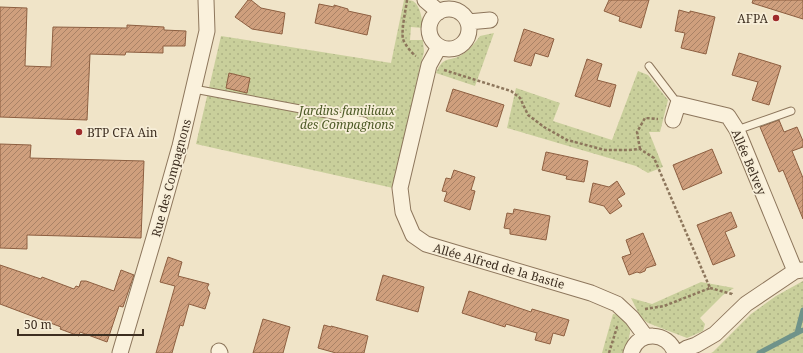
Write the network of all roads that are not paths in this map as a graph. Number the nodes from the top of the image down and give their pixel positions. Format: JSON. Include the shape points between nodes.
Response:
{"nodes":[{"id":1,"x":206,"y":0,"type":"edge"},
{"id":2,"x":425,"y":0,"type":"edge"},
{"id":3,"x":438,"y":12,"type":"junction"},
{"id":4,"x":490,"y":20,"type":"dead end"},
{"id":5,"x":468,"y":22,"type":"junction"},
{"id":6,"x":439,"y":48,"type":"junction"},
{"id":7,"x":648,"y":66,"type":"dead end"},
{"id":8,"x":194,"y":89,"type":"junction"},
{"id":9,"x":678,"y":104,"type":"junction"},
{"id":10,"x":791,"y":111,"type":"dead end"},
{"id":11,"x":673,"y":120,"type":"road end"},
{"id":12,"x":364,"y":121,"type":"dead end"},
{"id":13,"x":737,"y":130,"type":"junction"},
{"id":14,"x":799,"y":270,"type":"edge"},
{"id":15,"x":646,"y":337,"type":"junction"},
{"id":16,"x":120,"y":353,"type":"edge"},
{"id":17,"x":631,"y":353,"type":"edge"},
{"id":18,"x":675,"y":353,"type":"edge"},
{"id":19,"x":679,"y":353,"type":"edge"}],
"edges":[{"from":1,"to":8,"type":"street","name":"Rue des Compagnons","via":[[207,31]]},
{"from":2,"to":3,"type":"street"},
{"from":3,"to":5,"type":"street","via":[[457,10]]},
{"from":3,"to":6,"type":"street","via":[[433,16],[428,30],[433,43]]},
{"from":4,"to":5,"type":"street"},
{"from":5,"to":6,"type":"street","via":[[468,36],[460,47],[453,50]]},
{"from":6,"to":15,"type":"street","name":"Allée Alfred de la Bastie","via":[[429,65],[400,188],[403,212],[413,235],[426,244],[591,293],[617,304],[632,318]]},
{"from":7,"to":9,"type":"lane"},
{"from":8,"to":12,"type":"lane"},
{"from":8,"to":16,"type":"street","name":"Rue des Compagnons","via":[[178,154]]},
{"from":9,"to":11,"type":"street"},
{"from":9,"to":13,"type":"street","name":"Allée Belvey","via":[[728,116]]},
{"from":10,"to":13,"type":"lane"},
{"from":13,"to":14,"type":"street","name":"Allée Belvey"},
{"from":14,"to":19,"type":"street","via":[[746,304],[715,334]]},
{"from":15,"to":17,"type":"street","via":[[636,344]]},
{"from":15,"to":18,"type":"street","via":[[662,337],[674,348]]}]}
